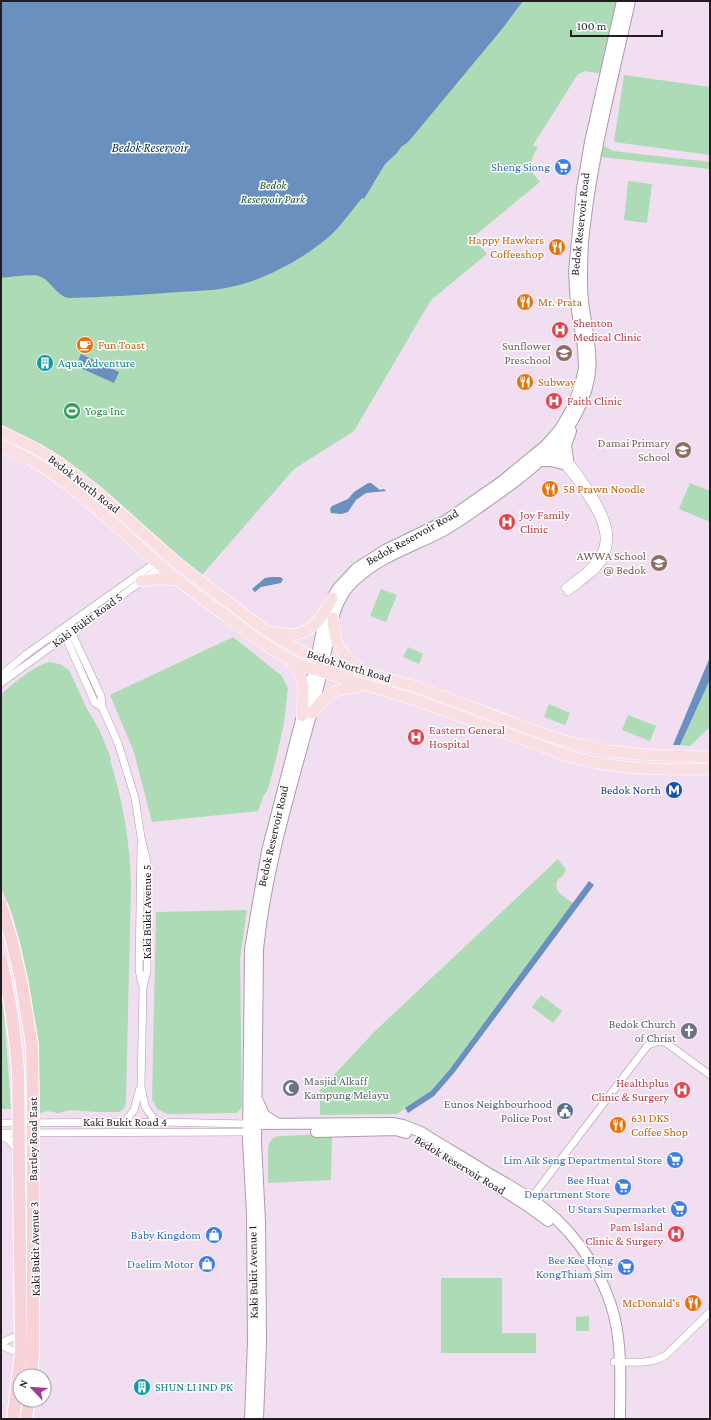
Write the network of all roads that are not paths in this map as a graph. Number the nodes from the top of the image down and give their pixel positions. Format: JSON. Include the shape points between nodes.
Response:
{"nodes":[{"id":1,"x":622,"y":1,"type":"edge"},
{"id":2,"x":630,"y":1,"type":"edge"},
{"id":3,"x":577,"y":414,"type":"junction"},
{"id":4,"x":1,"y":432,"type":"edge"},
{"id":5,"x":14,"y":438,"type":"junction"},
{"id":6,"x":551,"y":445,"type":"junction"},
{"id":7,"x":1,"y":446,"type":"edge"},
{"id":8,"x":20,"y":455,"type":"junction"},
{"id":9,"x":539,"y":461,"type":"junction"},
{"id":10,"x":566,"y":462,"type":"junction"},
{"id":11,"x":170,"y":556,"type":"junction"},
{"id":12,"x":159,"y":564,"type":"junction"},
{"id":13,"x":179,"y":580,"type":"junction"},
{"id":14,"x":141,"y":581,"type":"junction"},
{"id":15,"x":332,"y":598,"type":"junction"},
{"id":16,"x":333,"y":618,"type":"junction"},
{"id":17,"x":67,"y":630,"type":"junction"},
{"id":18,"x":266,"y":631,"type":"junction"},
{"id":19,"x":287,"y":658,"type":"junction"},
{"id":20,"x":320,"y":659,"type":"junction"},
{"id":21,"x":318,"y":671,"type":"junction"},
{"id":22,"x":365,"y":672,"type":"junction"},
{"id":23,"x":1,"y":675,"type":"edge"},
{"id":24,"x":1,"y":683,"type":"edge"},
{"id":25,"x":366,"y":685,"type":"junction"},
{"id":26,"x":307,"y":714,"type":"junction"},
{"id":27,"x":710,"y":757,"type":"edge"},
{"id":28,"x":710,"y":769,"type":"edge"},
{"id":29,"x":1,"y":905,"type":"edge"},
{"id":30,"x":1,"y":962,"type":"edge"},
{"id":31,"x":710,"y":1075,"type":"edge"},
{"id":32,"x":141,"y":1086,"type":"junction"},
{"id":33,"x":256,"y":1094,"type":"junction"},
{"id":34,"x":34,"y":1122,"type":"junction"},
{"id":35,"x":160,"y":1122,"type":"junction"},
{"id":36,"x":1,"y":1123,"type":"edge"},
{"id":37,"x":18,"y":1123,"type":"junction"},
{"id":38,"x":124,"y":1123,"type":"junction"},
{"id":39,"x":279,"y":1125,"type":"junction"},
{"id":40,"x":252,"y":1128,"type":"junction"},
{"id":41,"x":18,"y":1133,"type":"junction"},
{"id":42,"x":34,"y":1133,"type":"junction"},
{"id":43,"x":1,"y":1134,"type":"edge"},
{"id":44,"x":18,"y":1153,"type":"junction"},
{"id":45,"x":528,"y":1202,"type":"junction"},
{"id":46,"x":710,"y":1312,"type":"edge"},
{"id":47,"x":23,"y":1333,"type":"junction"},
{"id":48,"x":1,"y":1344,"type":"edge"},
{"id":49,"x":23,"y":1355,"type":"junction"},
{"id":50,"x":617,"y":1362,"type":"junction"},
{"id":51,"x":22,"y":1368,"type":"edge"},
{"id":52,"x":32,"y":1368,"type":"edge"},
{"id":53,"x":35,"y":1368,"type":"edge"},
{"id":54,"x":18,"y":1408,"type":"edge"},
{"id":55,"x":27,"y":1408,"type":"edge"},
{"id":56,"x":32,"y":1408,"type":"edge"},
{"id":57,"x":13,"y":1419,"type":"edge"},
{"id":58,"x":16,"y":1419,"type":"edge"},
{"id":59,"x":26,"y":1419,"type":"edge"},
{"id":60,"x":31,"y":1419,"type":"edge"},
{"id":61,"x":250,"y":1419,"type":"edge"},
{"id":62,"x":258,"y":1419,"type":"edge"},
{"id":63,"x":613,"y":1419,"type":"edge"},
{"id":64,"x":620,"y":1419,"type":"edge"}],
"edges":[{"from":1,"to":6,"type":"main road","name":"Bedok Reservoir Road","via":[[586,159],[576,238],[574,283],[584,368],[574,403]]},
{"from":2,"to":3,"type":"main road","name":"Bedok Reservoir Road","via":[[589,190],[581,272],[591,368]]},
{"from":3,"to":6,"type":"main road","name":"Bedok Reservoir Road","via":[[566,432]]},
{"from":3,"to":10,"type":"main road","via":[[566,445]]},
{"from":4,"to":5,"type":"main road","name":"Bedok North Road"},
{"from":5,"to":8,"type":"main road"},
{"from":5,"to":11,"type":"main road","name":"Bedok North Road","via":[[37,448],[83,480]]},
{"from":6,"to":9,"type":"main road","name":"Bedok Reservoir Road"},
{"from":6,"to":10,"type":"street"},
{"from":6,"to":15,"type":"main road","name":"Bedok Reservoir Road","via":[[456,514],[365,562],[347,577]]},
{"from":7,"to":8,"type":"main road","name":"Bedok North Road"},
{"from":8,"to":12,"type":"main road","name":"Bedok North Road","via":[[56,476]]},
{"from":9,"to":10,"type":"main road"},
{"from":9,"to":16,"type":"main road","name":"Bedok Reservoir Road","via":[[506,489],[455,524],[370,568],[346,590]]},
{"from":10,"to":10,"type":"street","via":[[593,506],[602,525],[604,537],[602,550],[596,562],[566,590],[581,582],[603,561],[608,548],[609,533],[599,506],[582,478]]},
{"from":11,"to":12,"type":"street","name":"Kaki Bukit Road 5"},
{"from":11,"to":18,"type":"main road","name":"Bedok North Road"},
{"from":12,"to":13,"type":"main road","name":"Bedok North Road"},
{"from":12,"to":14,"type":"street","name":"Kaki Bukit Road 5"},
{"from":12,"to":17,"type":"street","name":"Kaki Bukit Road 5"},
{"from":13,"to":14,"type":"main road"},
{"from":13,"to":19,"type":"main road","name":"Bedok North Road","via":[[259,641]]},
{"from":14,"to":17,"type":"street","name":"Kaki Bukit Road 5"},
{"from":15,"to":18,"type":"main road","via":[[320,620],[305,630],[296,634]]},
{"from":15,"to":20,"type":"main road","name":"Bedok Reservoir Road","via":[[325,615]]},
{"from":16,"to":20,"type":"main road","name":"Bedok Reservoir Road"},
{"from":16,"to":22,"type":"main road","via":[[335,636],[340,649],[350,662]]},
{"from":17,"to":23,"type":"street","name":"Kaki Bukit Road 5"},
{"from":17,"to":24,"type":"street","name":"Kaki Bukit Road 5"},
{"from":17,"to":32,"type":"street","name":"Kaki Bukit Avenue 5","via":[[101,696],[102,707],[126,767],[135,798],[141,837]]},
{"from":18,"to":20,"type":"main road","name":"Bedok North Road","via":[[294,648]]},
{"from":19,"to":21,"type":"main road","name":"Bedok North Road"},
{"from":19,"to":26,"type":"main road","via":[[302,678]]},
{"from":20,"to":21,"type":"main road","name":"Bedok Reservoir Road"},
{"from":20,"to":22,"type":"main road","name":"Bedok North Road"},
{"from":21,"to":25,"type":"main road","name":"Bedok North Road"},
{"from":21,"to":26,"type":"main road","name":"Bedok Reservoir Road"},
{"from":22,"to":27,"type":"main road","name":"Bedok North Road","via":[[417,687],[572,743],[636,754]]},
{"from":25,"to":26,"type":"main road","via":[[349,687],[326,696]]},
{"from":25,"to":28,"type":"main road","name":"Bedok North Road","via":[[413,698],[568,756],[588,761],[647,770]]},
{"from":26,"to":33,"type":"main road","name":"Bedok Reservoir Road","via":[[261,924],[257,961]]},
{"from":26,"to":40,"type":"main road","name":"Bedok Reservoir Road","via":[[267,851],[251,940],[249,969]]},
{"from":29,"to":52,"type":"highway","name":"Bartley Road East","bridge":true,"via":[[21,979],[32,1044],[34,1306]]},
{"from":30,"to":57,"type":"highway","name":"Bartley Road East","bridge":true,"via":[[14,1026],[18,1069],[21,1352]]},
{"from":31,"to":45,"type":"street","via":[[666,1042],[659,1041],[648,1045]]},
{"from":32,"to":35,"type":"street","via":[[145,1106],[154,1119]]},
{"from":32,"to":38,"type":"street","via":[[134,1110]]},
{"from":33,"to":39,"type":"main road","via":[[264,1115]]},
{"from":33,"to":40,"type":"main road","name":"Bedok Reservoir Road"},
{"from":34,"to":37,"type":"street","name":"Kaki Bukit Road 4"},
{"from":34,"to":38,"type":"street","name":"Kaki Bukit Road 4"},
{"from":34,"to":42,"type":"street","name":"Kaki Bukit Avenue 3"},
{"from":35,"to":38,"type":"street","name":"Kaki Bukit Road 4"},
{"from":35,"to":40,"type":"street","name":"Kaki Bukit Road 4"},
{"from":36,"to":37,"type":"street","name":"Kaki Bukit Road 4"},
{"from":37,"to":41,"type":"street","name":"Kaki Bukit Avenue 3"},
{"from":39,"to":40,"type":"main road","name":"Bedok Reservoir Road"},
{"from":39,"to":45,"type":"main road","name":"Bedok Reservoir Road","via":[[403,1125],[421,1132]]},
{"from":40,"to":42,"type":"street","name":"Kaki Bukit Road 4"},
{"from":40,"to":45,"type":"main road","name":"Bedok Reservoir Road","via":[[405,1132]]},
{"from":40,"to":61,"type":"main road","name":"Kaki Bukit Avenue 1","via":[[253,1342]]},
{"from":40,"to":62,"type":"main road","name":"Kaki Bukit Avenue 1","via":[[260,1222],[261,1341]]},
{"from":41,"to":42,"type":"street","name":"Kaki Bukit Road 4"},
{"from":41,"to":43,"type":"street","name":"Kaki Bukit Road 4"},
{"from":41,"to":44,"type":"street","name":"Kaki Bukit Avenue 3"},
{"from":42,"to":53,"type":"street","name":"Kaki Bukit Avenue 3"},
{"from":43,"to":44,"type":"street","via":[[13,1144]]},
{"from":44,"to":47,"type":"street","name":"Kaki Bukit Avenue 3"},
{"from":45,"to":50,"type":"main road","name":"Bedok Reservoir Road","via":[[551,1215],[590,1259],[611,1305],[616,1331]]},
{"from":46,"to":50,"type":"street","via":[[660,1359],[646,1362]]},
{"from":47,"to":48,"type":"street"},
{"from":47,"to":49,"type":"street","name":"Kaki Bukit Avenue 3"},
{"from":48,"to":49,"type":"street"},
{"from":49,"to":51,"type":"street","name":"Kaki Bukit Avenue 3"},
{"from":50,"to":63,"type":"main road","name":"Bedok Reservoir Road"},
{"from":50,"to":64,"type":"main road","name":"Bedok Reservoir Road"},
{"from":54,"to":58,"type":"street"},
{"from":55,"to":59,"type":"highway"},
{"from":56,"to":60,"type":"street"}]}
